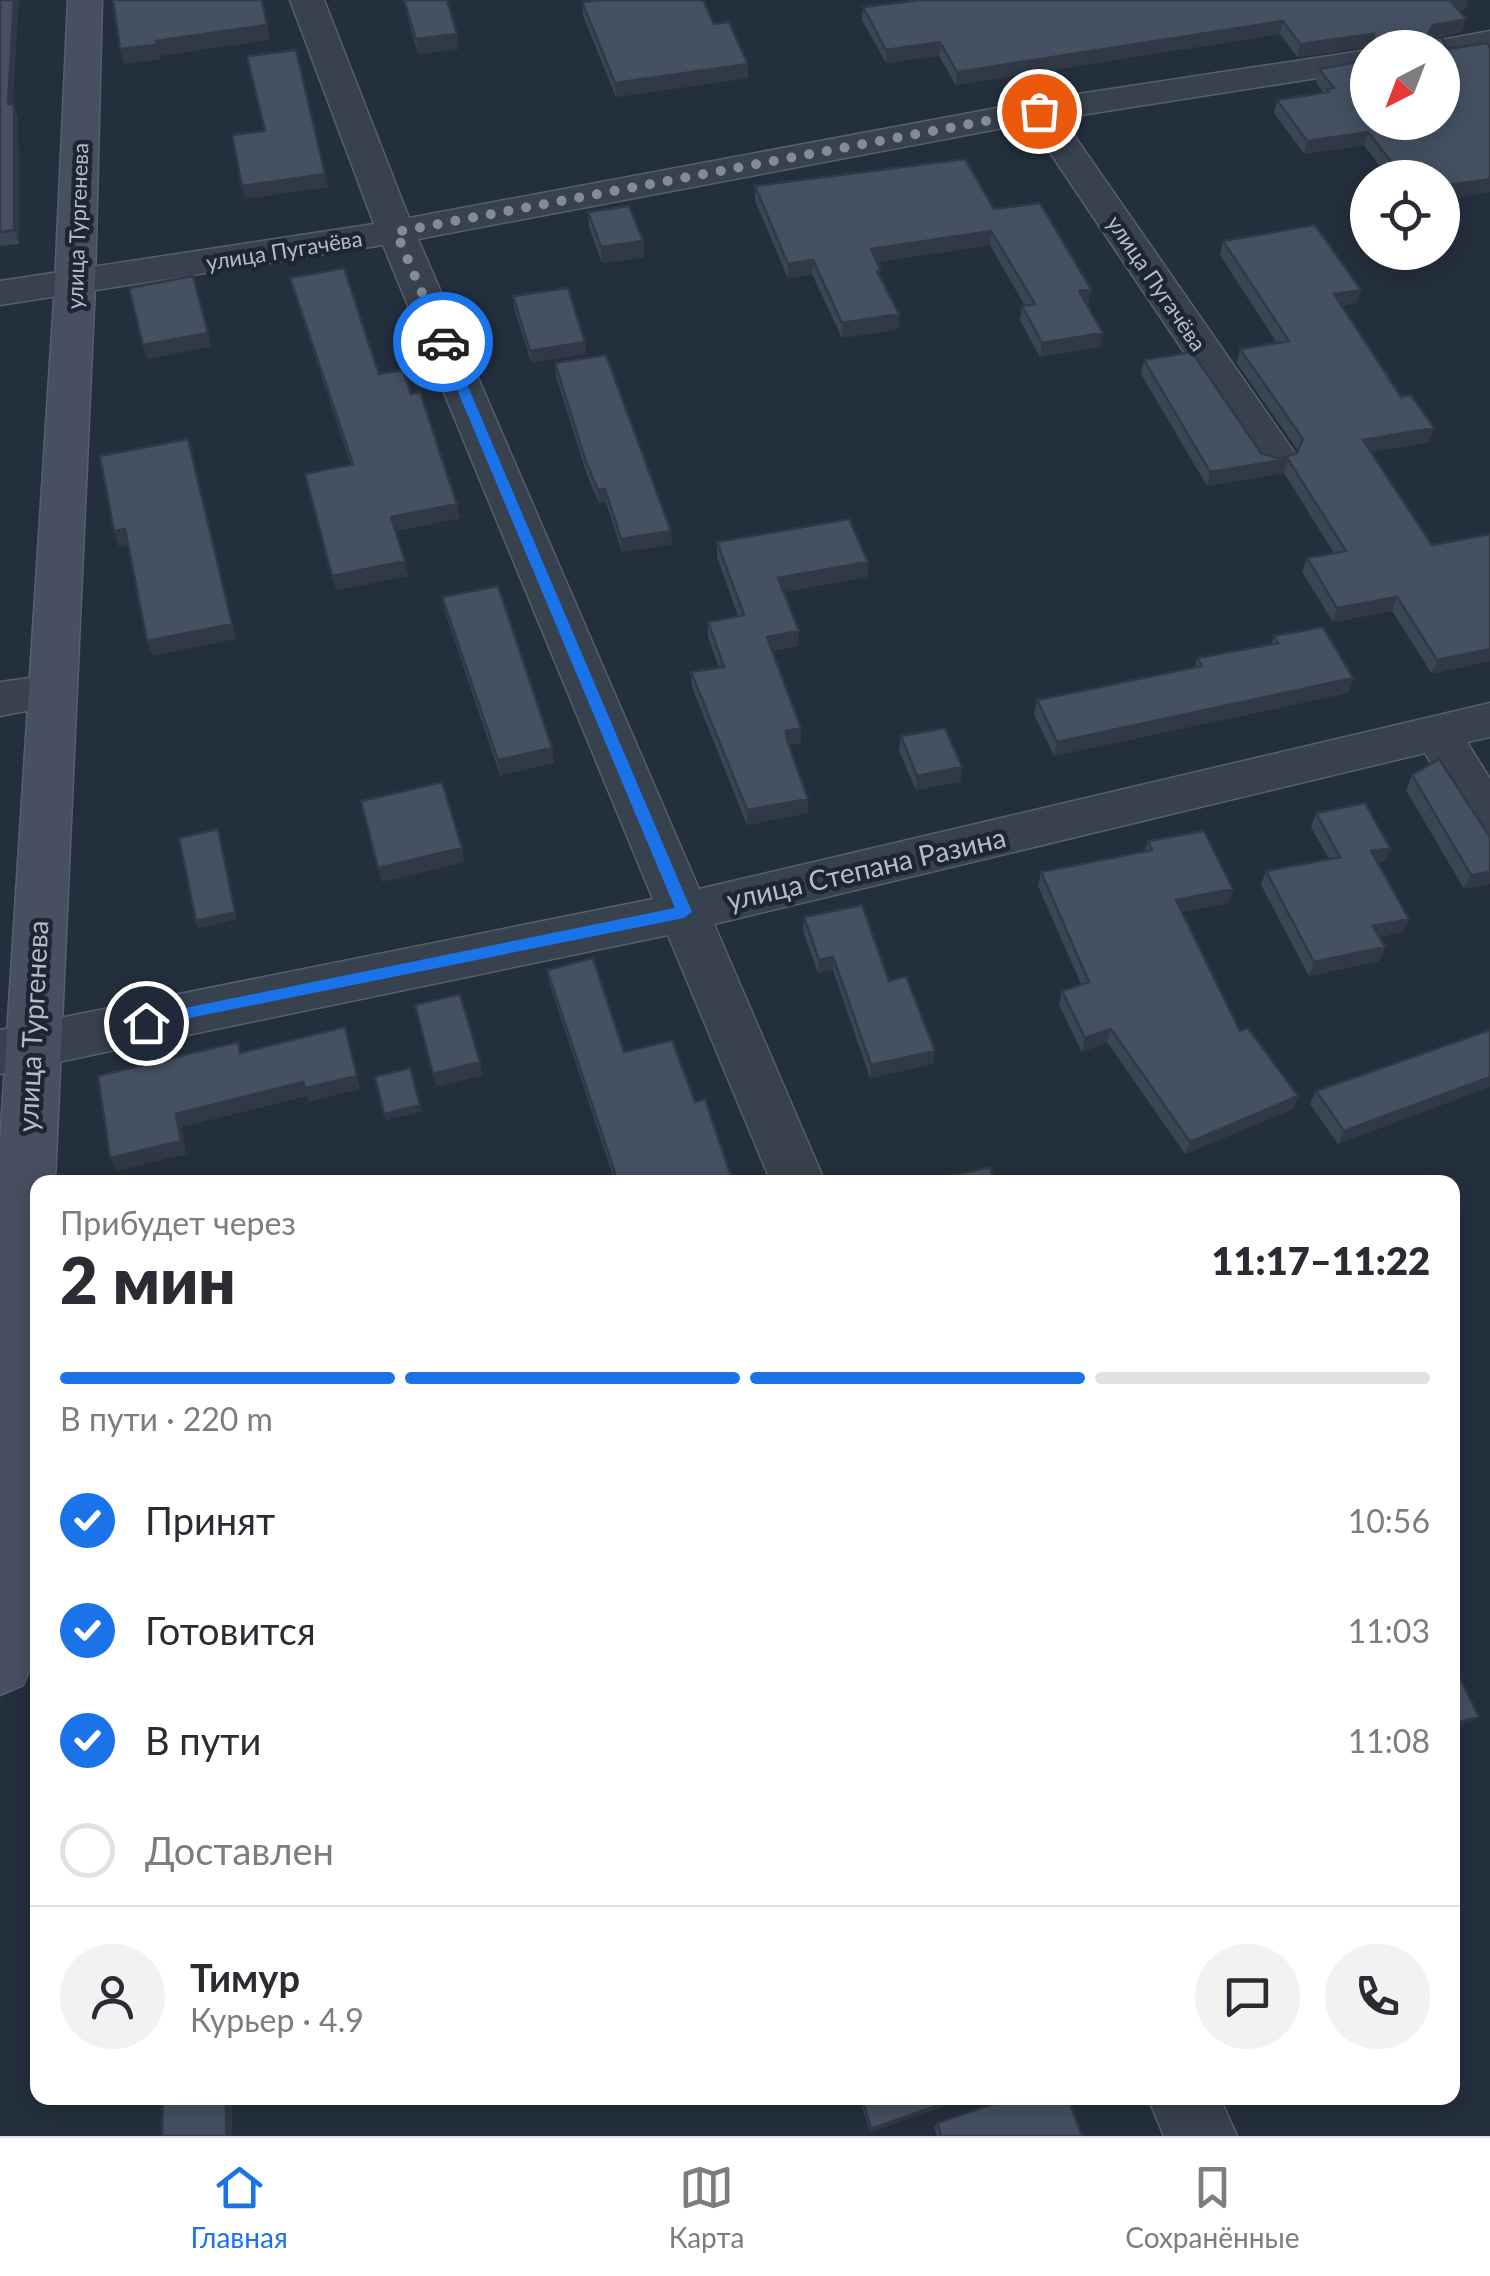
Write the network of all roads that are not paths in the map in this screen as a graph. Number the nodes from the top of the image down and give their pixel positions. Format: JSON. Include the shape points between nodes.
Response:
{"nodes":[{"id":1,"x":86,"y":0,"type":"edge"},
{"id":2,"x":307,"y":0,"type":"edge"},
{"id":3,"x":1490,"y":41,"type":"edge"},
{"id":4,"x":1460,"y":45,"type":"edge"},
{"id":5,"x":1350,"y":63,"type":"edge"},
{"id":6,"x":1039,"y":111,"type":"junction"},
{"id":7,"x":396,"y":232,"type":"junction"},
{"id":8,"x":75,"y":284,"type":"junction"},
{"id":9,"x":0,"y":293,"type":"edge"},
{"id":10,"x":1275,"y":455,"type":"edge"},
{"id":11,"x":53,"y":691,"type":"junction"},
{"id":12,"x":0,"y":699,"type":"edge"},
{"id":13,"x":1490,"y":720,"type":"edge"},
{"id":14,"x":1436,"y":732,"type":"junction"},
{"id":15,"x":1490,"y":818,"type":"edge"},
{"id":16,"x":684,"y":912,"type":"junction"},
{"id":17,"x":15,"y":1050,"type":"edge"},
{"id":18,"x":795,"y":1175,"type":"edge"},
{"id":19,"x":0,"y":1662,"type":"edge"},
{"id":20,"x":1187,"y":2105,"type":"edge"},
{"id":21,"x":1200,"y":2136,"type":"edge"}],
"edges":[{"from":1,"to":8,"type":"main road","name":"улица Тургенева"},
{"from":2,"to":7,"type":"street"},
{"from":3,"to":4,"type":"street"},
{"from":5,"to":6,"type":"street","name":"улица Пугачёва"},
{"from":6,"to":7,"type":"street","name":"улица Пугачёва"},
{"from":6,"to":10,"type":"street","name":"улица Пугачёва"},
{"from":7,"to":8,"type":"street","name":"улица Пугачёва"},
{"from":7,"to":16,"type":"street"},
{"from":8,"to":9,"type":"street","name":"улица Пугачёва"},
{"from":8,"to":11,"type":"main road","name":"улица Тургенева"},
{"from":11,"to":12,"type":"street"},
{"from":11,"to":17,"type":"main road","name":"улица Тургенева"},
{"from":13,"to":14,"type":"street","name":"улица Степана Разина"},
{"from":14,"to":15,"type":"street"},
{"from":14,"to":16,"type":"street","name":"улица Степана Разина"},
{"from":16,"to":17,"type":"street","name":"улица Степана Разина"},
{"from":16,"to":18,"type":"street"},
{"from":17,"to":19,"type":"main road","name":"улица Тургенева"},
{"from":20,"to":21,"type":"street"}]}
